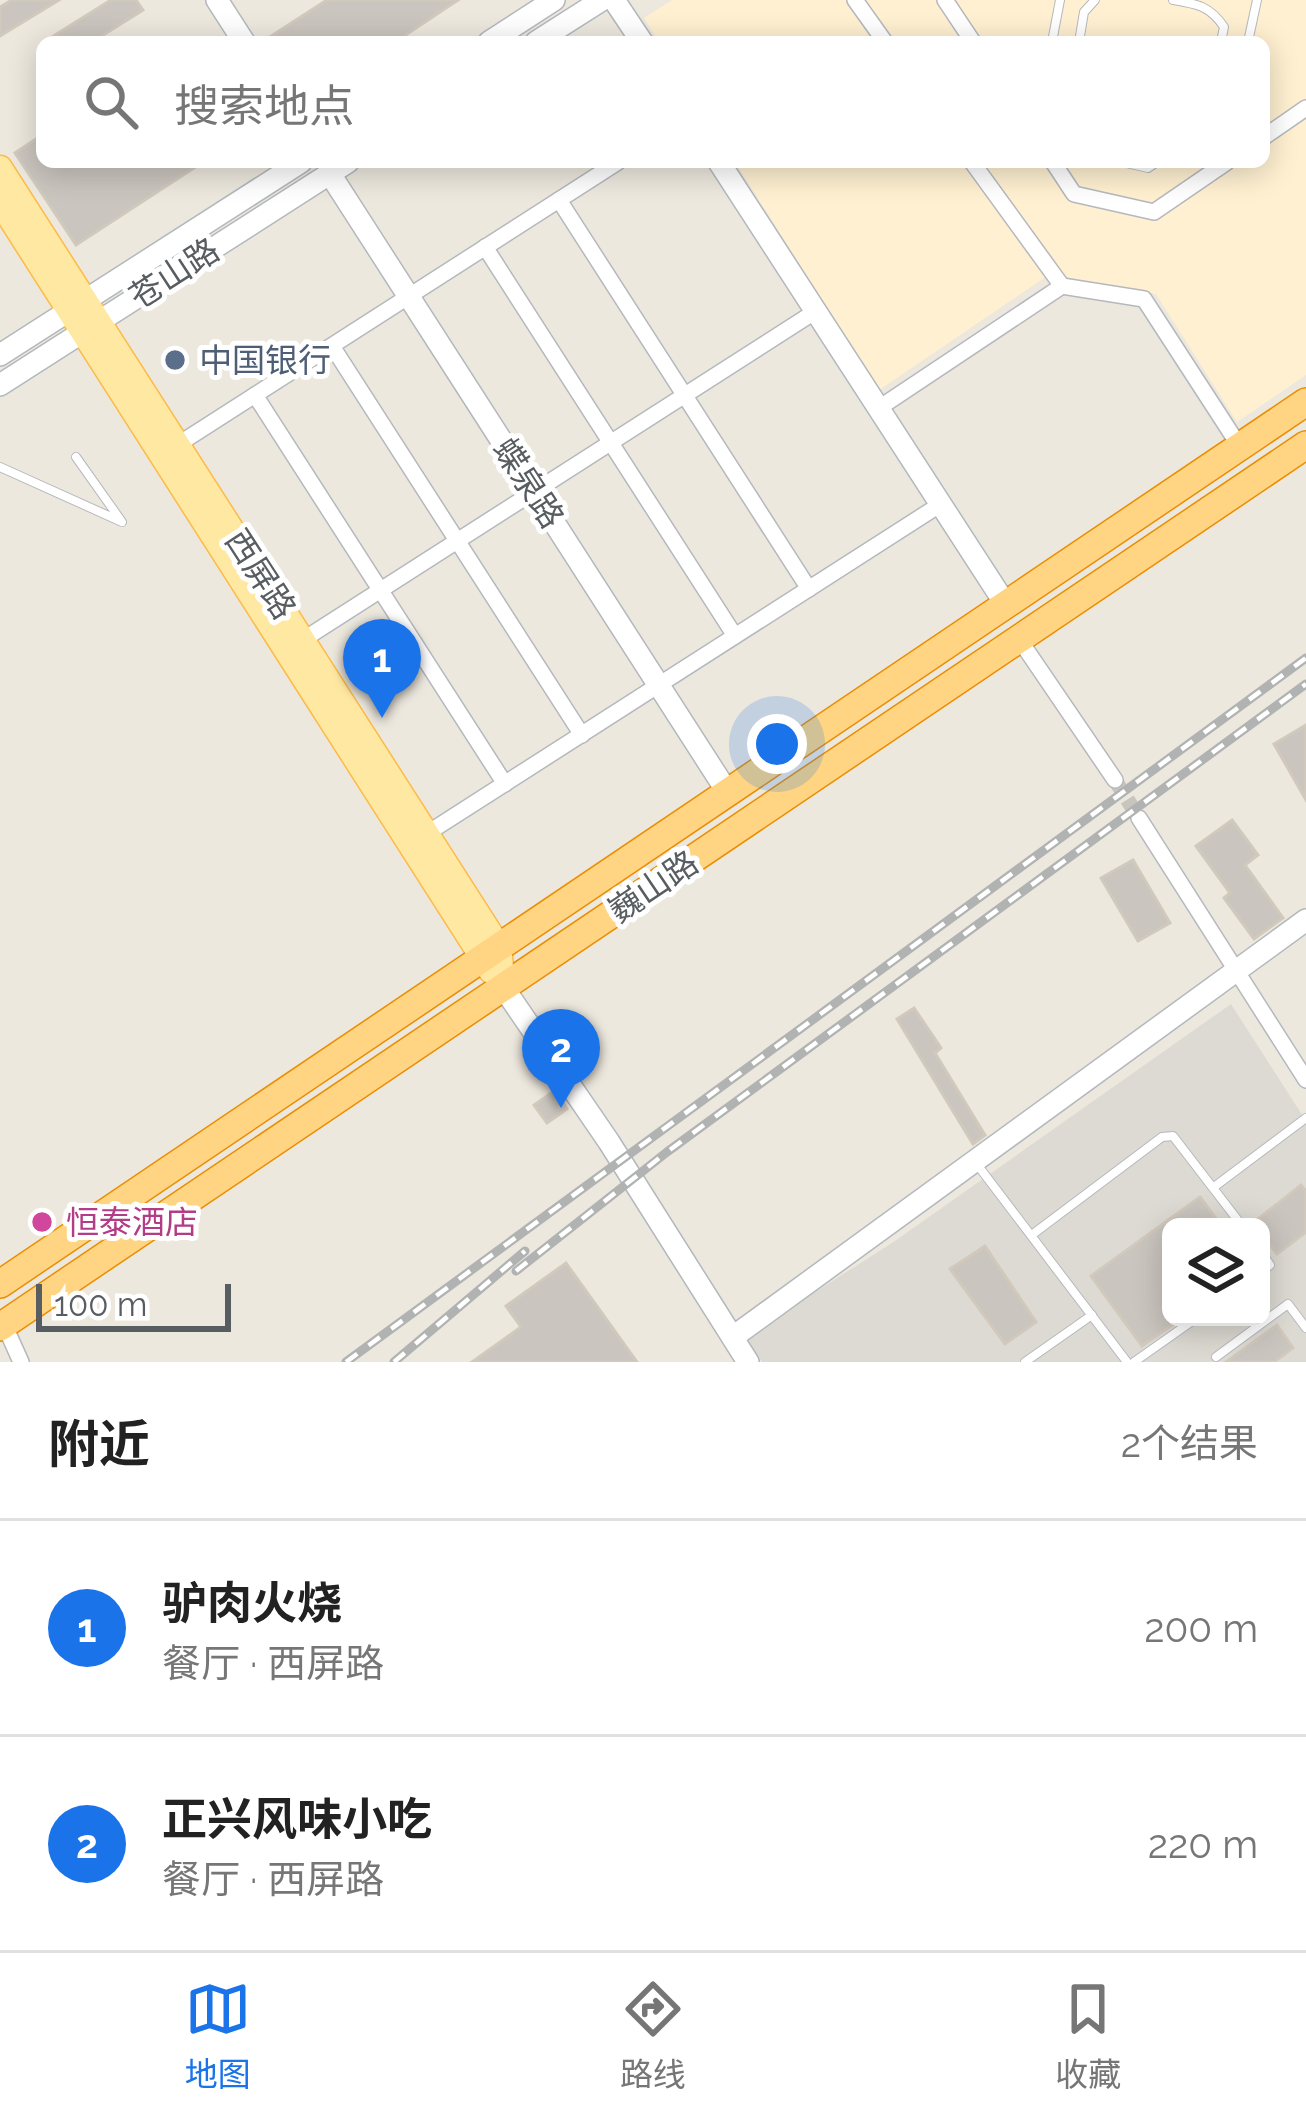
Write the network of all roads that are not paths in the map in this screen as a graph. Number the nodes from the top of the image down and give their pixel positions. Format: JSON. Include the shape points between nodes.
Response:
{"nodes":[{"id":1,"x":217,"y":0,"type":"edge"},
{"id":2,"x":554,"y":0,"type":"edge"},
{"id":3,"x":602,"y":0,"type":"edge"},
{"id":4,"x":614,"y":0,"type":"edge"},
{"id":5,"x":855,"y":0,"type":"edge"},
{"id":6,"x":945,"y":0,"type":"edge"},
{"id":7,"x":1060,"y":0,"type":"edge"},
{"id":8,"x":1095,"y":0,"type":"edge"},
{"id":9,"x":1173,"y":0,"type":"edge"},
{"id":10,"x":1257,"y":0,"type":"edge"},
{"id":11,"x":240,"y":36,"type":"edge"},
{"id":12,"x":498,"y":36,"type":"edge"},
{"id":13,"x":545,"y":36,"type":"edge"},
{"id":14,"x":638,"y":36,"type":"edge"},
{"id":15,"x":881,"y":36,"type":"edge"},
{"id":16,"x":970,"y":36,"type":"edge"},
{"id":17,"x":1053,"y":36,"type":"edge"},
{"id":18,"x":1080,"y":36,"type":"edge"},
{"id":19,"x":1223,"y":36,"type":"edge"},
{"id":20,"x":1250,"y":36,"type":"edge"},
{"id":21,"x":1306,"y":108,"type":"edge"},
{"id":22,"x":1270,"y":133,"type":"edge"},
{"id":23,"x":0,"y":168,"type":"edge"},
{"id":24,"x":293,"y":168,"type":"edge"},
{"id":25,"x":339,"y":168,"type":"edge"},
{"id":26,"x":609,"y":168,"type":"edge"},
{"id":27,"x":723,"y":168,"type":"edge"},
{"id":28,"x":976,"y":168,"type":"edge"},
{"id":29,"x":1057,"y":168,"type":"edge"},
{"id":30,"x":1218,"y":168,"type":"edge"},
{"id":31,"x":559,"y":200,"type":"junction"},
{"id":32,"x":0,"y":202,"type":"edge"},
{"id":33,"x":485,"y":248,"type":"junction"},
{"id":34,"x":1062,"y":286,"type":"junction"},
{"id":35,"x":409,"y":296,"type":"junction"},
{"id":36,"x":816,"y":311,"type":"junction"},
{"id":37,"x":84,"y":316,"type":"junction"},
{"id":38,"x":332,"y":346,"type":"junction"},
{"id":39,"x":0,"y":355,"type":"edge"},
{"id":40,"x":0,"y":385,"type":"edge"},
{"id":41,"x":256,"y":395,"type":"junction"},
{"id":42,"x":684,"y":395,"type":"junction"},
{"id":43,"x":1306,"y":402,"type":"edge"},
{"id":44,"x":879,"y":408,"type":"junction"},
{"id":45,"x":610,"y":443,"type":"junction"},
{"id":46,"x":1306,"y":445,"type":"edge"},
{"id":47,"x":1240,"y":447,"type":"junction"},
{"id":48,"x":169,"y":450,"type":"junction"},
{"id":49,"x":76,"y":457,"type":"dead end"},
{"id":50,"x":0,"y":466,"type":"edge"},
{"id":51,"x":535,"y":492,"type":"junction"},
{"id":52,"x":941,"y":504,"type":"junction"},
{"id":53,"x":457,"y":541,"type":"junction"},
{"id":54,"x":809,"y":589,"type":"junction"},
{"id":55,"x":381,"y":590,"type":"junction"},
{"id":56,"x":1006,"y":605,"type":"junction"},
{"id":57,"x":735,"y":636,"type":"junction"},
{"id":58,"x":1018,"y":639,"type":"junction"},
{"id":59,"x":294,"y":646,"type":"junction"},
{"id":60,"x":659,"y":685,"type":"junction"},
{"id":61,"x":582,"y":735,"type":"junction"},
{"id":62,"x":1115,"y":780,"type":"tunnel mouth"},
{"id":63,"x":505,"y":784,"type":"junction"},
{"id":64,"x":728,"y":793,"type":"junction"},
{"id":65,"x":1139,"y":818,"type":"tunnel mouth"},
{"id":66,"x":418,"y":840,"type":"junction"},
{"id":67,"x":1306,"y":920,"type":"edge"},
{"id":68,"x":491,"y":953,"type":"junction"},
{"id":69,"x":1236,"y":972,"type":"junction"},
{"id":70,"x":503,"y":987,"type":"junction"},
{"id":71,"x":1306,"y":1080,"type":"edge"},
{"id":72,"x":1306,"y":1118,"type":"edge"},
{"id":73,"x":975,"y":1162,"type":"junction"},
{"id":74,"x":1214,"y":1187,"type":"junction"},
{"id":75,"x":1236,"y":1218,"type":"edge"},
{"id":76,"x":1033,"y":1234,"type":"junction"},
{"id":77,"x":0,"y":1284,"type":"edge"},
{"id":78,"x":1092,"y":1315,"type":"junction"},
{"id":79,"x":1,"y":1321,"type":"edge"},
{"id":80,"x":1185,"y":1326,"type":"edge"},
{"id":81,"x":1306,"y":1328,"type":"edge"},
{"id":82,"x":733,"y":1337,"type":"junction"},
{"id":83,"x":1216,"y":1357,"type":"dead end"},
{"id":84,"x":747,"y":1361,"type":"edge"},
{"id":85,"x":21,"y":1362,"type":"edge"},
{"id":86,"x":1025,"y":1362,"type":"edge"},
{"id":87,"x":1131,"y":1362,"type":"edge"}],
"edges":[{"from":1,"to":11,"type":"street"},
{"from":2,"to":12,"type":"street"},
{"from":3,"to":13,"type":"street"},
{"from":4,"to":14,"type":"street"},
{"from":5,"to":15,"type":"street"},
{"from":6,"to":16,"type":"street"},
{"from":7,"to":17,"type":"lane"},
{"from":8,"to":18,"type":"lane"},
{"from":9,"to":19,"type":"lane","via":[[1204,5]]},
{"from":10,"to":20,"type":"lane"},
{"from":21,"to":22,"type":"street"},
{"from":23,"to":37,"type":"main road","name":"西屏路"},
{"from":24,"to":37,"type":"street","name":"苍山路"},
{"from":25,"to":35,"type":"street","name":"蝶泉路"},
{"from":25,"to":37,"type":"street","name":"苍山路"},
{"from":26,"to":31,"type":"street"},
{"from":27,"to":36,"type":"street"},
{"from":28,"to":34,"type":"street"},
{"from":29,"to":30,"type":"street","via":[[1074,194],[1154,212]]},
{"from":31,"to":33,"type":"street"},
{"from":31,"to":42,"type":"street"},
{"from":32,"to":37,"type":"main road","name":"西屏路"},
{"from":33,"to":35,"type":"street"},
{"from":33,"to":45,"type":"street"},
{"from":34,"to":44,"type":"street"},
{"from":34,"to":47,"type":"street","via":[[1144,299]]},
{"from":35,"to":38,"type":"street"},
{"from":35,"to":51,"type":"street","name":"蝶泉路"},
{"from":36,"to":42,"type":"street"},
{"from":36,"to":44,"type":"street"},
{"from":37,"to":39,"type":"street","name":"苍山路"},
{"from":37,"to":40,"type":"street","name":"苍山路"},
{"from":37,"to":48,"type":"main road","name":"西屏路"},
{"from":38,"to":41,"type":"street"},
{"from":38,"to":53,"type":"street"},
{"from":41,"to":48,"type":"street"},
{"from":41,"to":55,"type":"street"},
{"from":42,"to":45,"type":"street"},
{"from":42,"to":54,"type":"street"},
{"from":43,"to":47,"type":"highway","name":"巍山路"},
{"from":44,"to":52,"type":"street"},
{"from":45,"to":51,"type":"street"},
{"from":45,"to":57,"type":"street"},
{"from":46,"to":58,"type":"highway","name":"巍山路"},
{"from":47,"to":56,"type":"highway","name":"巍山路"},
{"from":48,"to":59,"type":"main road","name":"西屏路"},
{"from":49,"to":50,"type":"lane","via":[[122,522]]},
{"from":51,"to":53,"type":"street"},
{"from":51,"to":60,"type":"street","name":"蝶泉路"},
{"from":52,"to":54,"type":"street"},
{"from":52,"to":56,"type":"street"},
{"from":53,"to":55,"type":"street"},
{"from":53,"to":61,"type":"street"},
{"from":54,"to":57,"type":"street"},
{"from":55,"to":59,"type":"street"},
{"from":55,"to":63,"type":"street"},
{"from":56,"to":58,"type":"highway"},
{"from":56,"to":64,"type":"highway","name":"巍山路"},
{"from":57,"to":60,"type":"street"},
{"from":58,"to":62,"type":"street"},
{"from":58,"to":70,"type":"highway","name":"巍山路"},
{"from":59,"to":66,"type":"main road","name":"西屏路"},
{"from":60,"to":61,"type":"street"},
{"from":60,"to":64,"type":"street","name":"蝶泉路"},
{"from":61,"to":63,"type":"street"},
{"from":63,"to":66,"type":"street"},
{"from":64,"to":68,"type":"highway","name":"巍山路"},
{"from":65,"to":69,"type":"street"},
{"from":66,"to":68,"type":"main road","name":"西屏路"},
{"from":67,"to":69,"type":"street"},
{"from":68,"to":70,"type":"main road","name":"西屏路"},
{"from":68,"to":77,"type":"highway","name":"巍山路"},
{"from":69,"to":71,"type":"street"},
{"from":69,"to":73,"type":"street"},
{"from":70,"to":79,"type":"highway","name":"巍山路"},
{"from":70,"to":82,"type":"street"},
{"from":72,"to":74,"type":"lane"},
{"from":73,"to":76,"type":"lane"},
{"from":73,"to":82,"type":"street"},
{"from":74,"to":75,"type":"lane"},
{"from":74,"to":76,"type":"lane","via":[[1185,1147],[1162,1137]]},
{"from":76,"to":78,"type":"lane"},
{"from":78,"to":86,"type":"lane"},
{"from":78,"to":87,"type":"lane"},
{"from":79,"to":85,"type":"street"},
{"from":80,"to":87,"type":"lane"},
{"from":81,"to":83,"type":"lane","via":[[1288,1304]]},
{"from":82,"to":84,"type":"street"}]}
